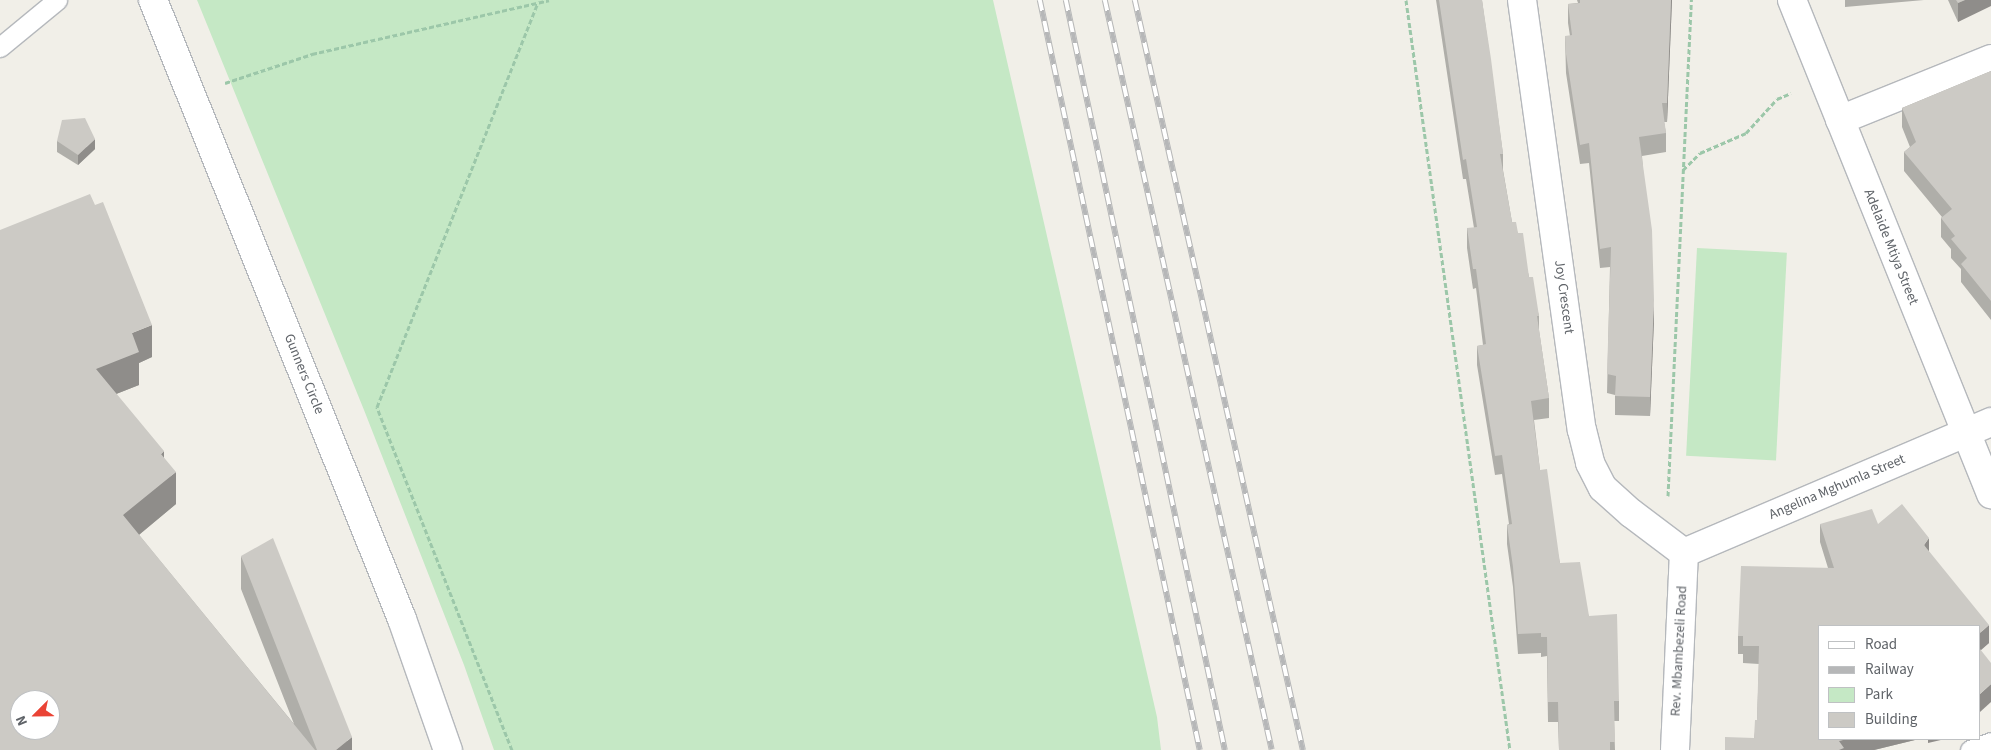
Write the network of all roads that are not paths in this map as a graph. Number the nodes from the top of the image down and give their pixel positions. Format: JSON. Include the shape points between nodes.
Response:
{"nodes":[{"id":1,"x":58,"y":0,"type":"edge"},
{"id":2,"x":153,"y":0,"type":"edge"},
{"id":3,"x":1522,"y":0,"type":"edge"},
{"id":4,"x":1792,"y":0,"type":"edge"},
{"id":5,"x":0,"y":47,"type":"edge"},
{"id":6,"x":1991,"y":59,"type":"edge"},
{"id":7,"x":1840,"y":120,"type":"junction"},
{"id":8,"x":1991,"y":422,"type":"edge"},
{"id":9,"x":1966,"y":432,"type":"junction"},
{"id":10,"x":1991,"y":494,"type":"edge"},
{"id":11,"x":1674,"y":546,"type":"junction"},
{"id":12,"x":1991,"y":742,"type":"edge"},
{"id":13,"x":448,"y":750,"type":"edge"},
{"id":14,"x":1675,"y":750,"type":"edge"},
{"id":15,"x":1970,"y":750,"type":"edge"}],
"edges":[{"from":1,"to":5,"type":"lane"},
{"from":2,"to":13,"type":"street","name":"Gunners Circle","via":[[402,619]]},
{"from":3,"to":11,"type":"street","name":"Joy Crescent","via":[[1582,430],[1590,463],[1603,488]]},
{"from":4,"to":7,"type":"street","name":"Adelaide Mtiya Street"},
{"from":6,"to":7,"type":"street"},
{"from":7,"to":9,"type":"street","name":"Adelaide Mtiya Street"},
{"from":8,"to":9,"type":"street","name":"Angelina Mghumla Street"},
{"from":9,"to":10,"type":"street","name":"Adelaide Mtiya Street"},
{"from":9,"to":11,"type":"street","name":"Angelina Mghumla Street"},
{"from":11,"to":14,"type":"street","name":"Rev. Mbambezeli Road"},
{"from":12,"to":15,"type":"lane"}]}
